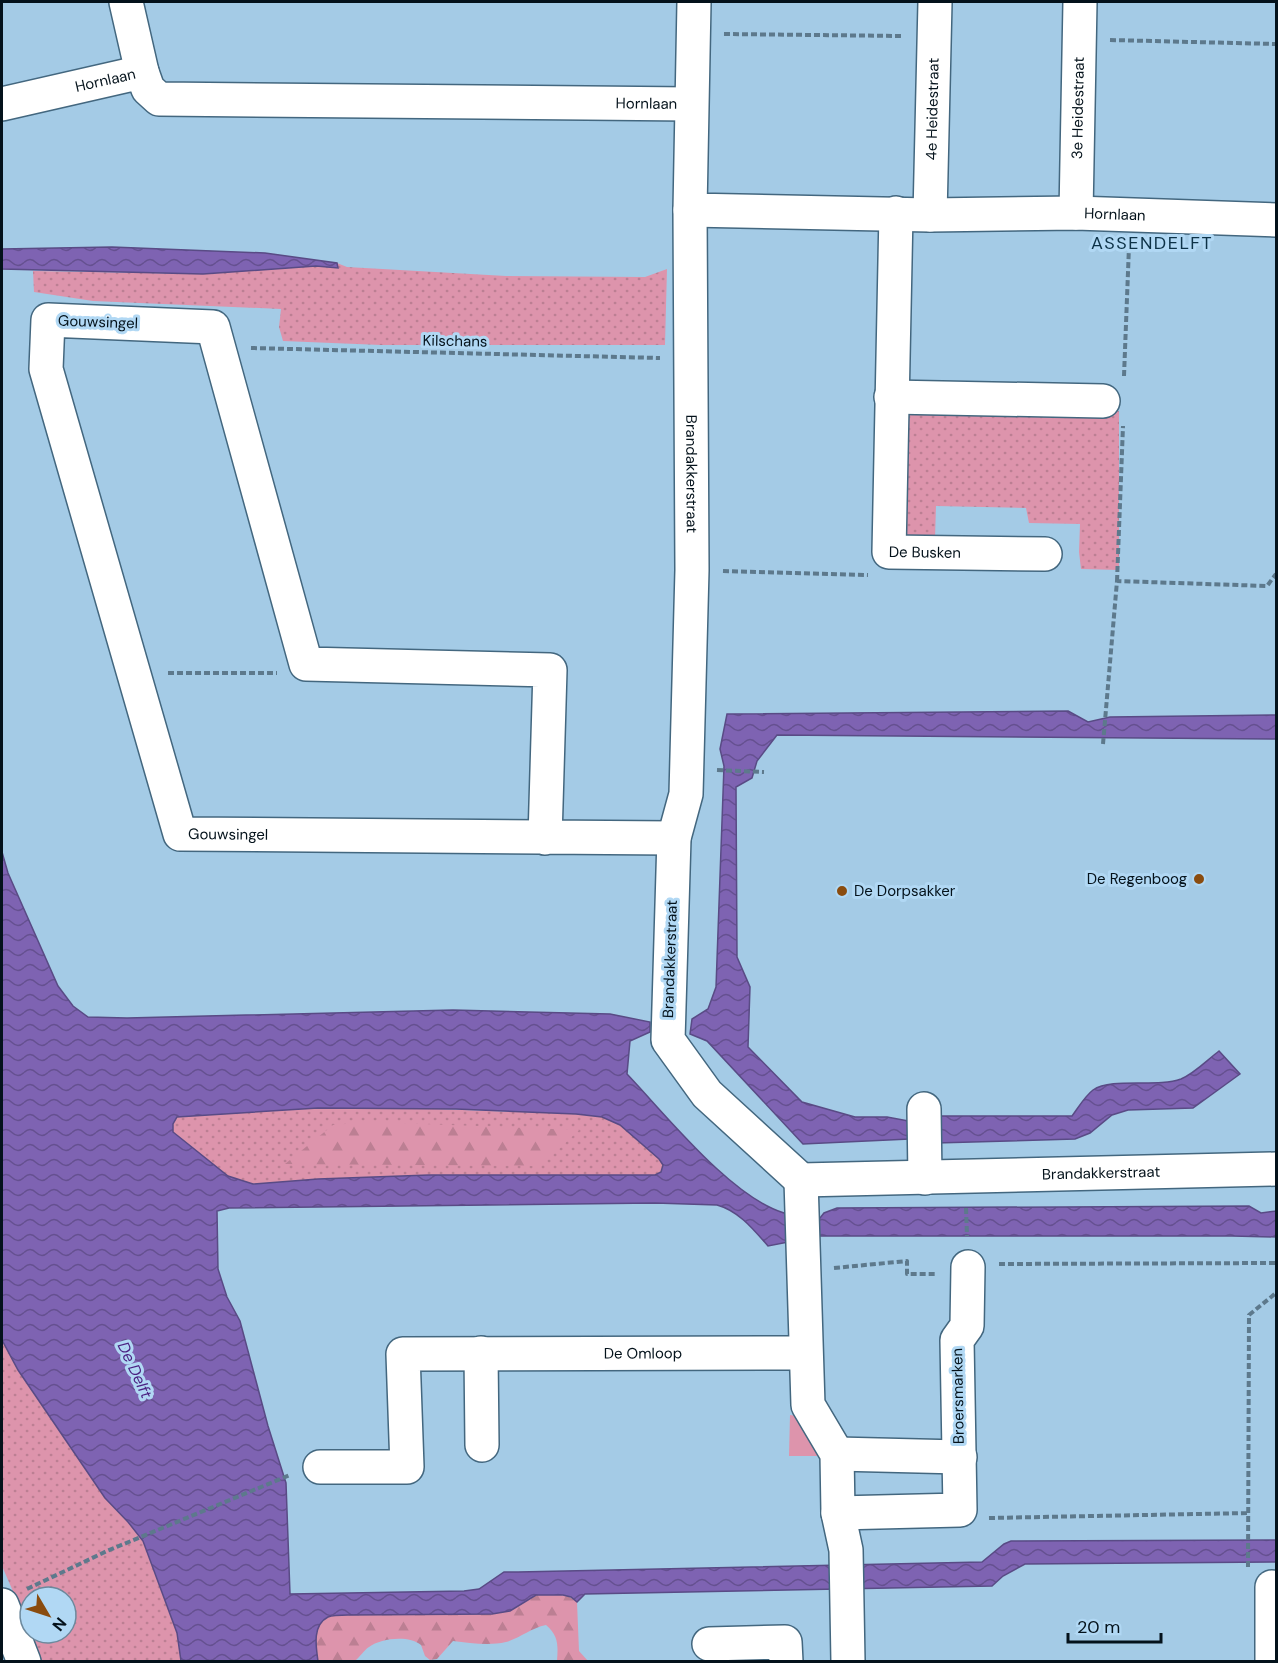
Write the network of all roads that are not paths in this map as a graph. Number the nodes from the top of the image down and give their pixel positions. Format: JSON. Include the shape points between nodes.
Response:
{"nodes":[{"id":1,"x":126,"y":2,"type":"edge"},
{"id":2,"x":694,"y":2,"type":"edge"},
{"id":3,"x":935,"y":2,"type":"edge"},
{"id":4,"x":1080,"y":2,"type":"edge"},
{"id":5,"x":142,"y":72,"type":"junction"},
{"id":6,"x":2,"y":104,"type":"edge"},
{"id":7,"x":692,"y":104,"type":"junction"},
{"id":8,"x":690,"y":210,"type":"junction"},
{"id":9,"x":896,"y":213,"type":"junction"},
{"id":10,"x":1076,"y":213,"type":"junction"},
{"id":11,"x":930,"y":214,"type":"junction"},
{"id":12,"x":1276,"y":220,"type":"edge"},
{"id":13,"x":891,"y":397,"type":"junction"},
{"id":14,"x":1103,"y":401,"type":"dead end"},
{"id":15,"x":1045,"y":554,"type":"dead end"},
{"id":16,"x":545,"y":838,"type":"junction"},
{"id":17,"x":674,"y":838,"type":"junction"},
{"id":18,"x":924,"y":1109,"type":"dead end"},
{"id":19,"x":924,"y":1165,"type":"junction"},
{"id":20,"x":1276,"y":1169,"type":"edge"},
{"id":21,"x":801,"y":1192,"type":"junction"},
{"id":22,"x":968,"y":1271,"type":"road end"},
{"id":23,"x":481,"y":1353,"type":"junction"},
{"id":24,"x":805,"y":1353,"type":"junction"},
{"id":25,"x":482,"y":1445,"type":"dead end"},
{"id":26,"x":837,"y":1454,"type":"junction"},
{"id":27,"x":960,"y":1457,"type":"junction"},
{"id":28,"x":310,"y":1469,"type":"road end"},
{"id":29,"x":838,"y":1513,"type":"junction"},
{"id":30,"x":1260,"y":1581,"type":"road end"},
{"id":31,"x":12,"y":1598,"type":"edge"},
{"id":32,"x":709,"y":1644,"type":"dead end"},
{"id":33,"x":24,"y":1662,"type":"edge"},
{"id":34,"x":786,"y":1662,"type":"edge"},
{"id":35,"x":848,"y":1662,"type":"edge"},
{"id":36,"x":1272,"y":1662,"type":"edge"}],
"edges":[{"from":1,"to":5,"type":"street"},
{"from":2,"to":7,"type":"street"},
{"from":3,"to":11,"type":"street","name":"4e Heidestraat"},
{"from":4,"to":10,"type":"street","name":"3e Heidestraat"},
{"from":5,"to":6,"type":"street","name":"Hornlaan"},
{"from":5,"to":7,"type":"street","name":"Hornlaan","via":[[148,89],[159,99]]},
{"from":7,"to":8,"type":"street","name":"Hornlaan"},
{"from":8,"to":9,"type":"street","name":"Hornlaan"},
{"from":8,"to":17,"type":"street","name":"Brandakkerstraat","via":[[692,570],[686,794]]},
{"from":9,"to":11,"type":"street","name":"Hornlaan"},
{"from":9,"to":13,"type":"street","name":"De Busken"},
{"from":10,"to":11,"type":"street","name":"Hornlaan"},
{"from":10,"to":12,"type":"street","name":"Hornlaan"},
{"from":13,"to":14,"type":"street"},
{"from":13,"to":15,"type":"street","name":"De Busken","via":[[889,552]]},
{"from":16,"to":16,"type":"street","name":"Gouwsingel","via":[[550,670],[306,664],[213,327],[48,320],[46,369],[180,834]]},
{"from":16,"to":17,"type":"street","name":"Gouwsingel"},
{"from":17,"to":21,"type":"street","name":"Brandakkerstraat","via":[[668,1040],[707,1094]]},
{"from":18,"to":19,"type":"street"},
{"from":19,"to":20,"type":"street","name":"Brandakkerstraat"},
{"from":19,"to":21,"type":"street","name":"Brandakkerstraat"},
{"from":21,"to":24,"type":"street"},
{"from":22,"to":27,"type":"street","name":"Broersmarken","via":[[967,1326],[957,1340]]},
{"from":23,"to":24,"type":"street","name":"De Omloop"},
{"from":23,"to":25,"type":"street"},
{"from":23,"to":28,"type":"street","name":"De Omloop","via":[[403,1354],[407,1467]]},
{"from":24,"to":26,"type":"street","via":[[808,1405]]},
{"from":26,"to":27,"type":"street","name":"Broersmarken"},
{"from":26,"to":29,"type":"street"},
{"from":27,"to":29,"type":"street","name":"Broersmarken","via":[[960,1510]]},
{"from":29,"to":35,"type":"street","via":[[846,1550]]},
{"from":30,"to":36,"type":"street"},
{"from":31,"to":33,"type":"street"},
{"from":32,"to":34,"type":"street","via":[[785,1642]]}]}
